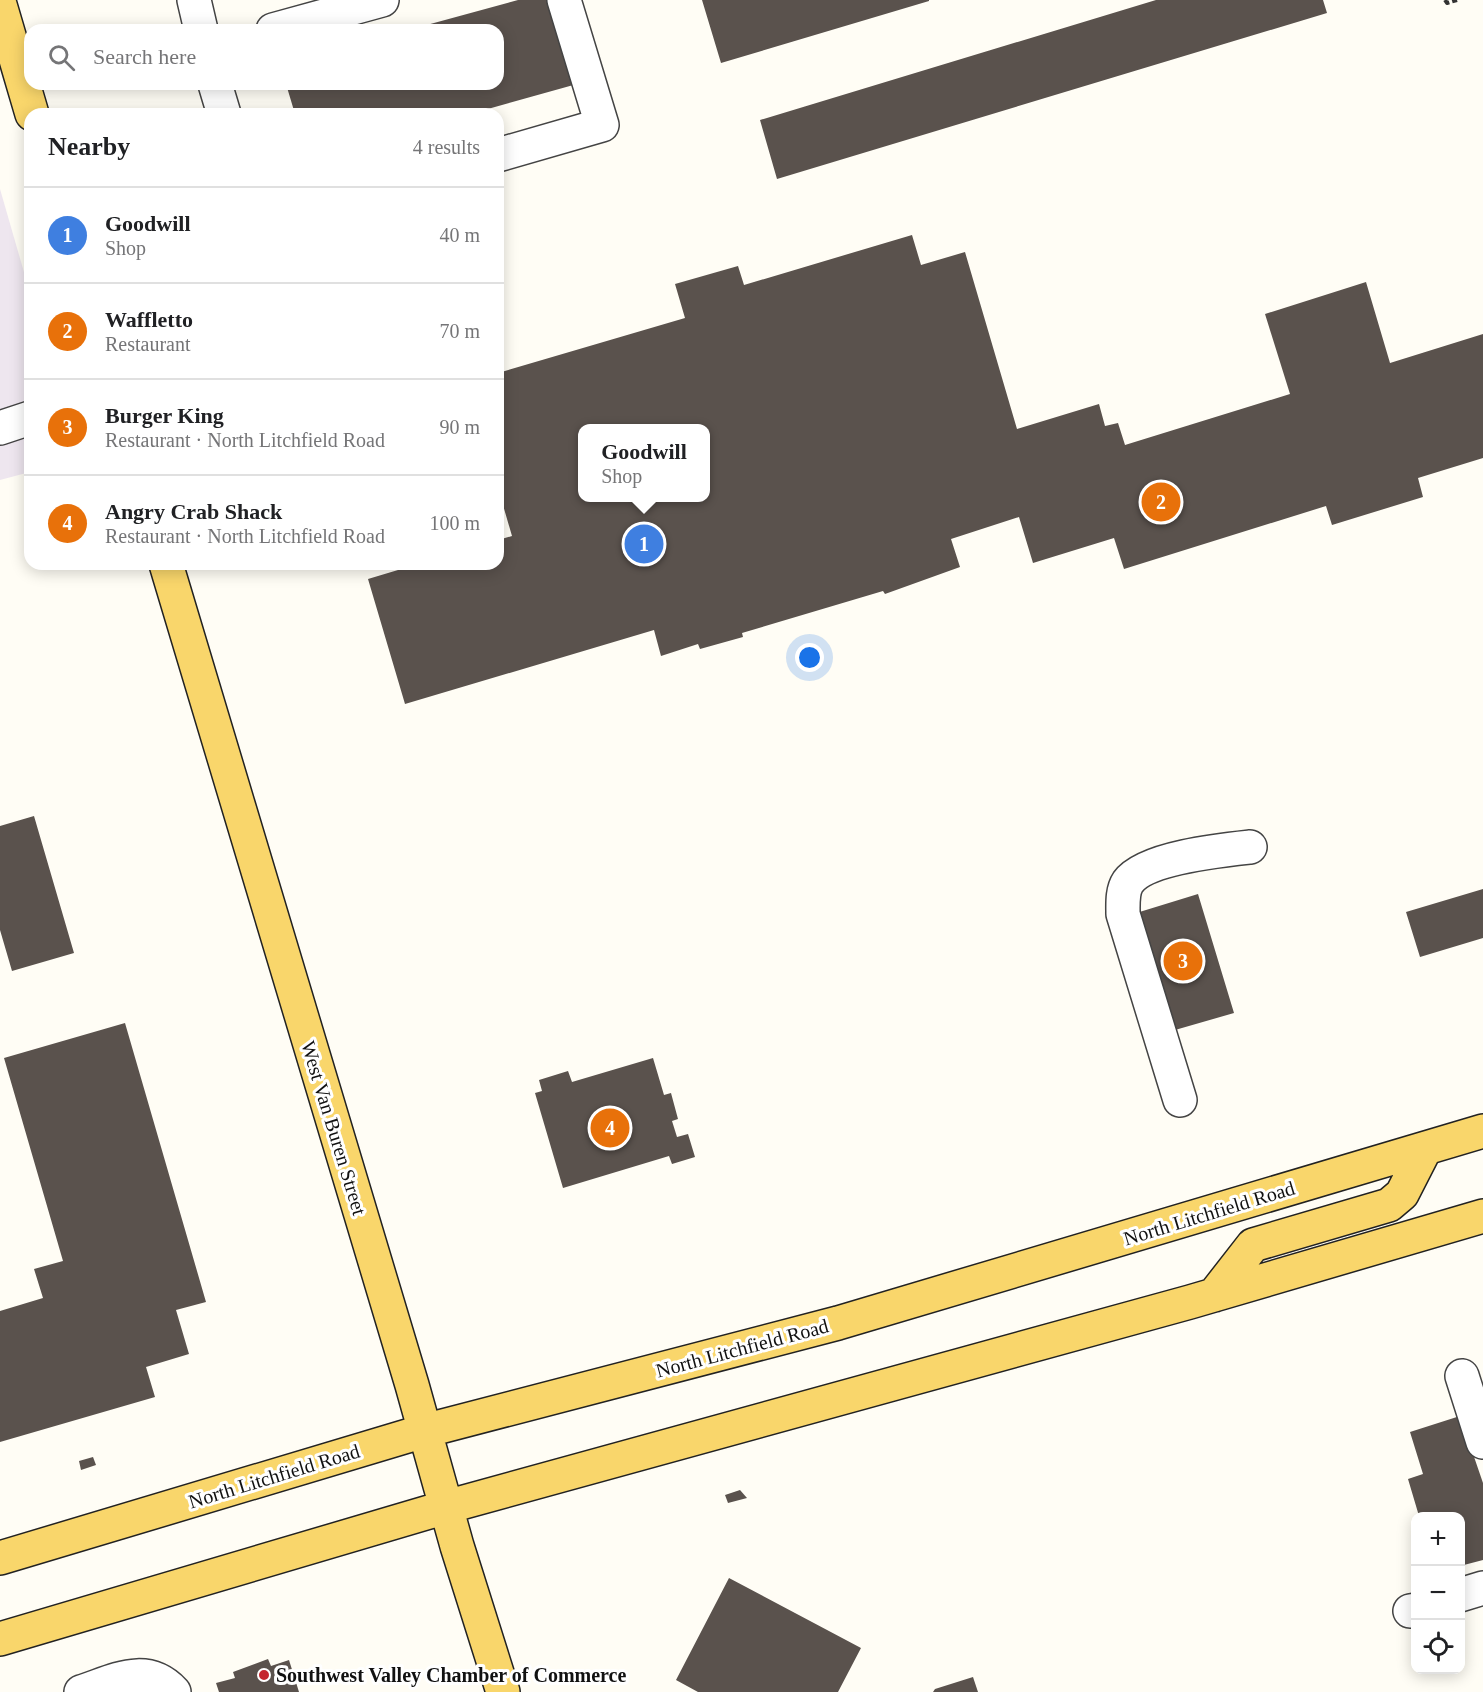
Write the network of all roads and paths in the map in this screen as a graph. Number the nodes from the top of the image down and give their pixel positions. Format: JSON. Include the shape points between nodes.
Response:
{"nodes":[{"id":1,"x":194,"y":0,"type":"edge"},
{"id":2,"x":382,"y":0,"type":"edge"},
{"id":3,"x":564,"y":0,"type":"edge"},
{"id":4,"x":1445,"y":0,"type":"edge"},
{"id":5,"x":1457,"y":0,"type":"edge"},
{"id":6,"x":0,"y":5,"type":"edge"},
{"id":7,"x":200,"y":24,"type":"edge"},
{"id":8,"x":295,"y":24,"type":"edge"},
{"id":9,"x":24,"y":87,"type":"edge"},
{"id":10,"x":25,"y":90,"type":"edge"},
{"id":11,"x":217,"y":90,"type":"edge"},
{"id":12,"x":30,"y":108,"type":"edge"},
{"id":13,"x":222,"y":108,"type":"edge"},
{"id":14,"x":504,"y":153,"type":"edge"},
{"id":15,"x":24,"y":420,"type":"edge"},
{"id":16,"x":0,"y":428,"type":"edge"},
{"id":17,"x":168,"y":570,"type":"edge"},
{"id":18,"x":1250,"y":847,"type":"dead end"},
{"id":19,"x":1180,"y":1100,"type":"dead end"},
{"id":20,"x":1483,"y":1131,"type":"edge"},
{"id":21,"x":1425,"y":1149,"type":"junction"},
{"id":22,"x":1482,"y":1212,"type":"edge"},
{"id":23,"x":1214,"y":1294,"type":"junction"},
{"id":24,"x":1462,"y":1376,"type":"dead end"},
{"id":25,"x":424,"y":1431,"type":"junction"},
{"id":26,"x":1483,"y":1442,"type":"edge"},
{"id":27,"x":446,"y":1507,"type":"junction"},
{"id":28,"x":0,"y":1558,"type":"edge"},
{"id":29,"x":1483,"y":1588,"type":"edge"},
{"id":30,"x":1465,"y":1594,"type":"edge"},
{"id":31,"x":0,"y":1639,"type":"edge"},
{"id":32,"x":81,"y":1692,"type":"edge"},
{"id":33,"x":174,"y":1692,"type":"edge"},
{"id":34,"x":503,"y":1692,"type":"edge"}],
"edges":[{"from":1,"to":7,"type":"lane"},
{"from":2,"to":8,"type":"lane"},
{"from":3,"to":14,"type":"lane","via":[[603,125]]},
{"from":4,"to":5,"type":"path"},
{"from":6,"to":9,"type":"main road"},
{"from":10,"to":12,"type":"main road"},
{"from":11,"to":13,"type":"lane"},
{"from":15,"to":16,"type":"lane"},
{"from":17,"to":25,"type":"main road","name":"West Van Buren Street"},
{"from":18,"to":19,"type":"lane","via":[[1188,855],[1140,871],[1128,882],[1123,896],[1123,914]]},
{"from":20,"to":21,"type":"main road","name":"North Litchfield Road"},
{"from":21,"to":23,"type":"main road","via":[[1402,1194],[1389,1205],[1253,1245]]},
{"from":21,"to":25,"type":"main road","name":"North Litchfield Road","via":[[848,1320]]},
{"from":22,"to":23,"type":"main road"},
{"from":23,"to":27,"type":"main road"},
{"from":24,"to":26,"type":"lane"},
{"from":25,"to":27,"type":"main road","name":"West Van Buren Street"},
{"from":25,"to":28,"type":"main road","name":"North Litchfield Road"},
{"from":27,"to":31,"type":"main road"},
{"from":27,"to":34,"type":"main road","name":"West Van Buren Street"},
{"from":29,"to":30,"type":"lane"},
{"from":32,"to":33,"type":"lane","via":[[130,1676],[148,1675],[162,1680]]}]}
